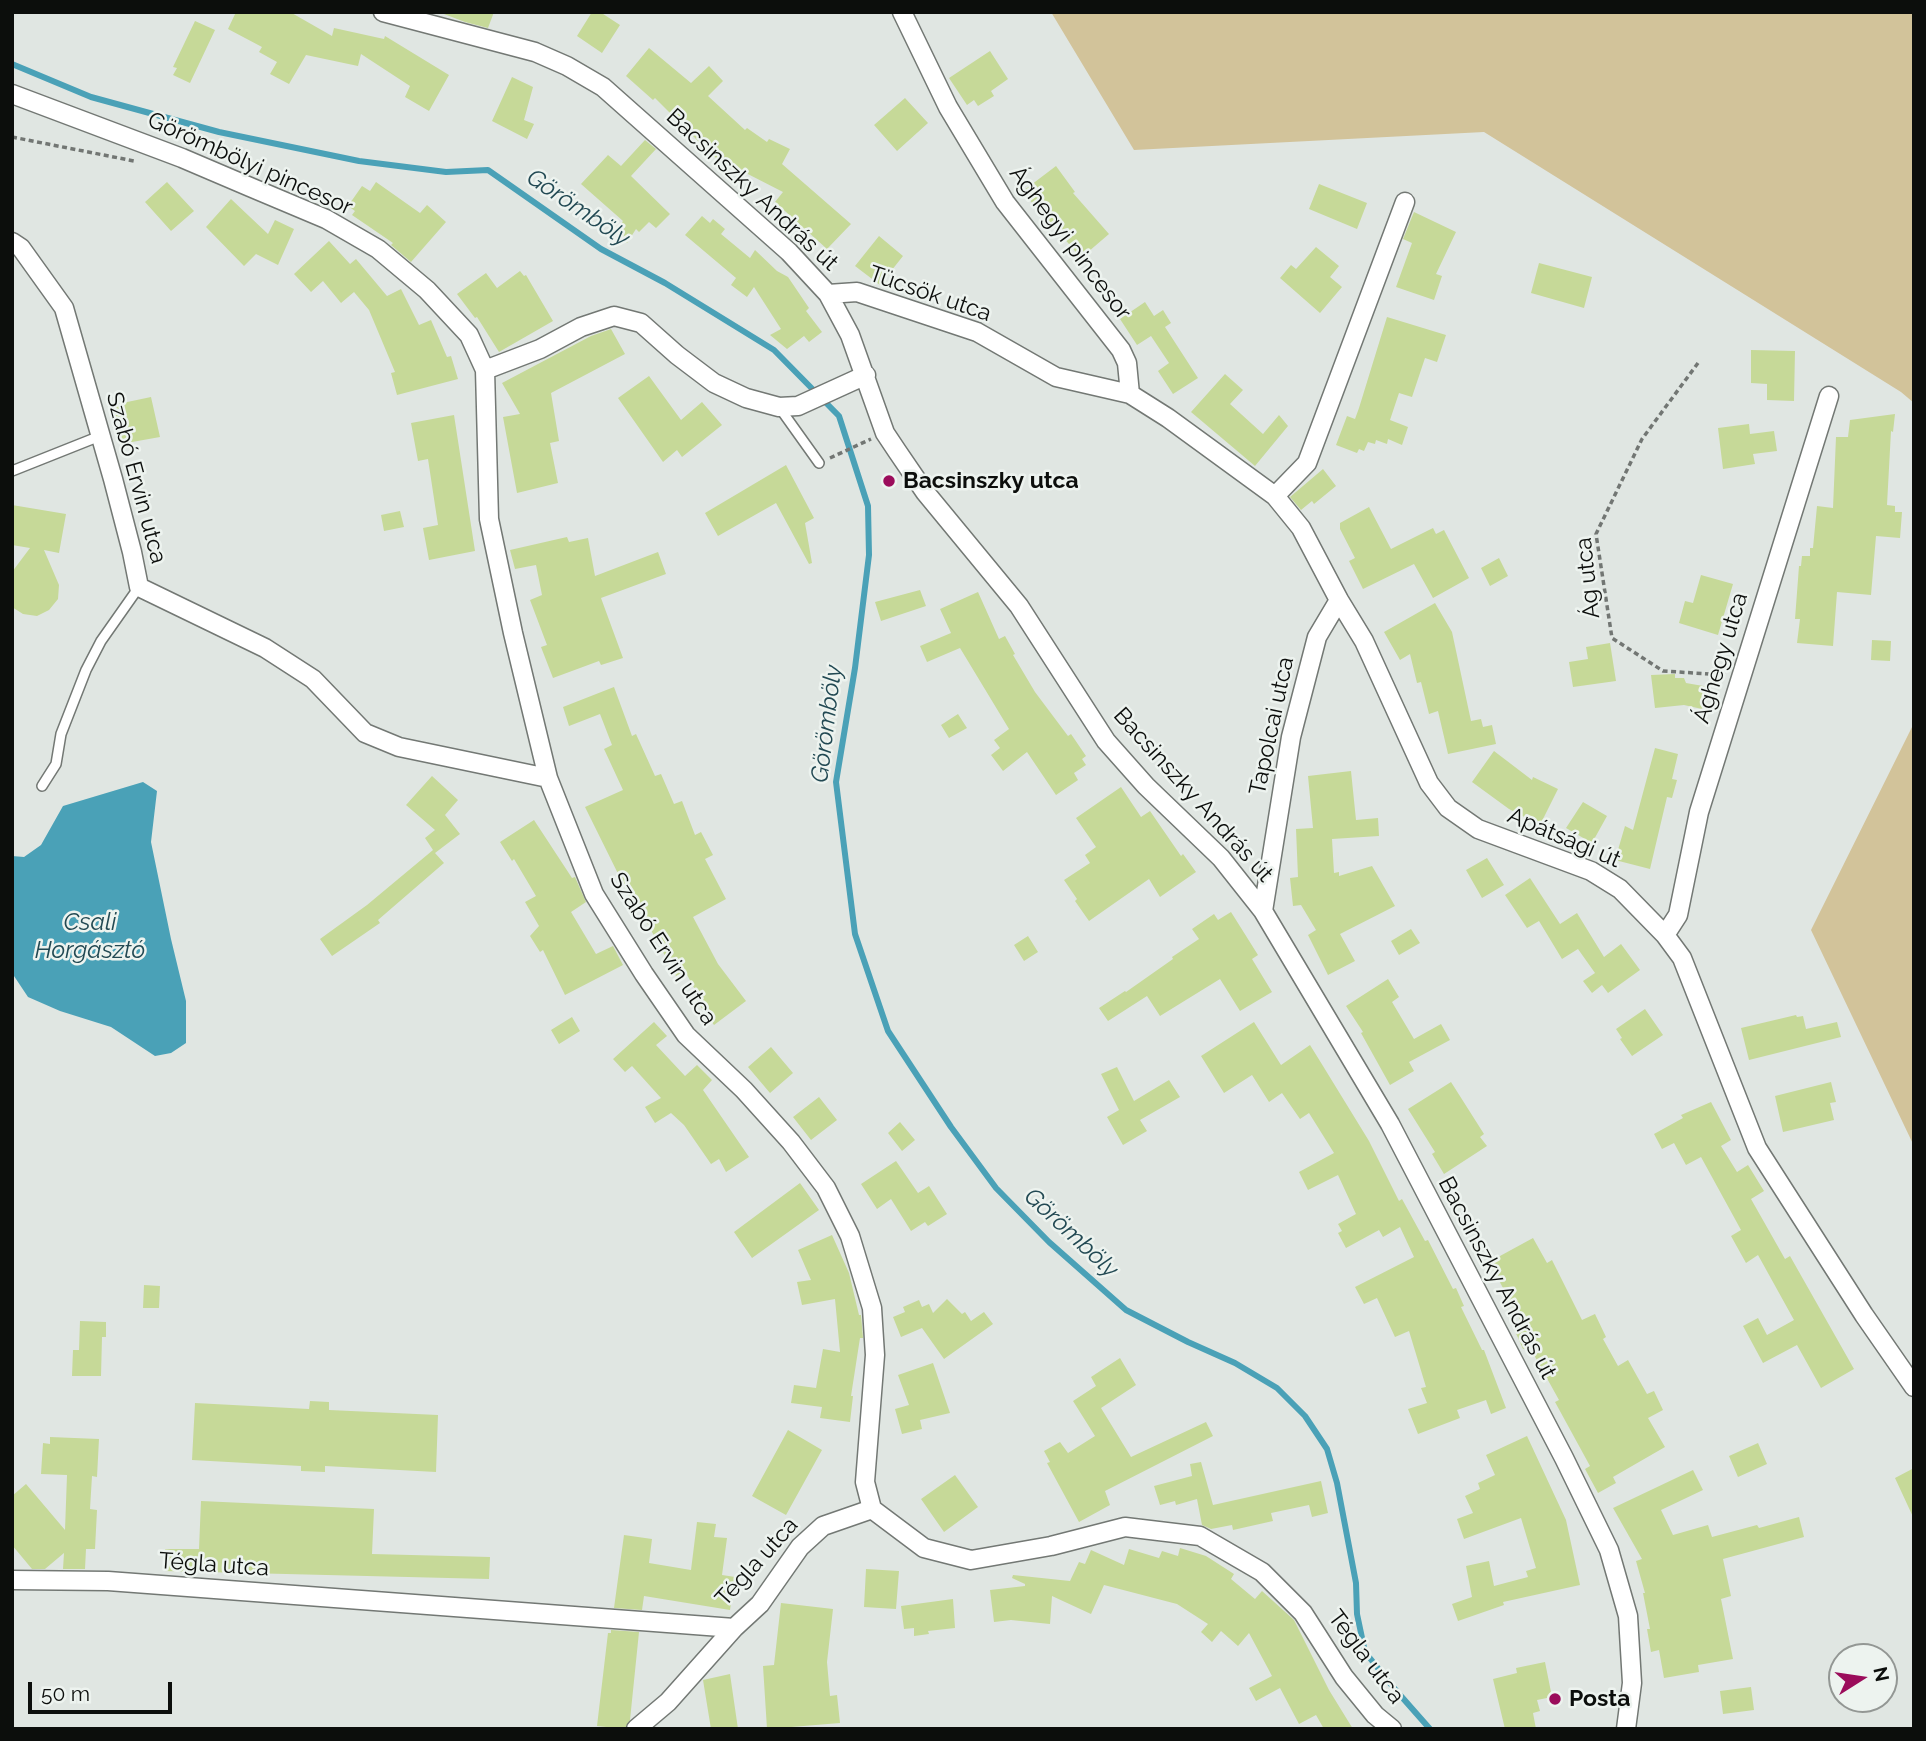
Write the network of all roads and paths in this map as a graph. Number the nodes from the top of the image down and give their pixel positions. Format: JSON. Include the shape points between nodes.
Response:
{"nodes":[{"id":1,"x":383,"y":12,"type":"edge"},
{"id":2,"x":902,"y":12,"type":"edge"},
{"id":3,"x":12,"y":94,"type":"edge"},
{"id":4,"x":12,"y":136,"type":"edge"},
{"id":5,"x":139,"y":162,"type":"dead end"},
{"id":6,"x":1405,"y":202,"type":"dead end"},
{"id":7,"x":12,"y":242,"type":"edge"},
{"id":8,"x":828,"y":294,"type":"junction"},
{"id":9,"x":1698,"y":362,"type":"dead end"},
{"id":10,"x":485,"y":370,"type":"junction"},
{"id":11,"x":866,"y":375,"type":"junction"},
{"id":12,"x":1130,"y":394,"type":"junction"},
{"id":13,"x":1829,"y":396,"type":"dead end"},
{"id":14,"x":779,"y":407,"type":"junction"},
{"id":15,"x":885,"y":433,"type":"junction"},
{"id":16,"x":100,"y":436,"type":"junction"},
{"id":17,"x":819,"y":463,"type":"joint"},
{"id":18,"x":12,"y":471,"type":"edge"},
{"id":19,"x":1275,"y":496,"type":"junction"},
{"id":20,"x":139,"y":587,"type":"junction"},
{"id":21,"x":1339,"y":600,"type":"junction"},
{"id":22,"x":1741,"y":677,"type":"junction"},
{"id":23,"x":548,"y":778,"type":"junction"},
{"id":24,"x":42,"y":786,"type":"dead end"},
{"id":25,"x":1263,"y":911,"type":"junction"},
{"id":26,"x":1665,"y":935,"type":"junction"},
{"id":27,"x":1914,"y":1387,"type":"edge"},
{"id":28,"x":872,"y":1509,"type":"junction"},
{"id":29,"x":12,"y":1580,"type":"edge"},
{"id":30,"x":734,"y":1628,"type":"junction"},
{"id":31,"x":636,"y":1729,"type":"edge"},
{"id":32,"x":1392,"y":1729,"type":"edge"},
{"id":33,"x":1626,"y":1729,"type":"edge"}],
"edges":[{"from":1,"to":8,"type":"street","name":"Bacsinszky András út","via":[[535,52],[603,87],[789,252]]},
{"from":2,"to":12,"type":"street","name":"Ághegyi pincesor","via":[[948,107],[1005,202],[1121,349],[1128,363]]},
{"from":3,"to":10,"type":"street","name":"Görömbölyi pincesor","via":[[326,219],[378,249],[427,290],[469,335]]},
{"from":4,"to":5,"type":"path"},
{"from":6,"to":19,"type":"street","via":[[1307,463]]},
{"from":7,"to":16,"type":"street","name":"Szabó Ervin utca","via":[[64,308]]},
{"from":8,"to":11,"type":"street","name":"Bacsinszky András út"},
{"from":8,"to":12,"type":"street","name":"Tücsök utca","via":[[857,292],[977,332],[1056,377]]},
{"from":9,"to":22,"type":"path","name":"Ág utca","via":[[1642,439],[1596,534],[1612,638],[1663,671]]},
{"from":10,"to":14,"type":"street","via":[[614,316],[641,323],[714,383]]},
{"from":10,"to":23,"type":"street","via":[[489,519]]},
{"from":11,"to":14,"type":"street","via":[[798,406]]},
{"from":11,"to":15,"type":"street","name":"Bacsinszky András út"},
{"from":12,"to":19,"type":"street","name":"Apátsági út"},
{"from":13,"to":22,"type":"street","name":"Ághegy utca"},
{"from":14,"to":17,"type":"lane"},
{"from":15,"to":17,"type":"path"},
{"from":15,"to":25,"type":"street","name":"Bacsinszky András út","via":[[925,492],[1020,606],[1106,741],[1221,858]]},
{"from":16,"to":18,"type":"lane"},
{"from":16,"to":20,"type":"street","name":"Szabó Ervin utca"},
{"from":19,"to":21,"type":"street","name":"Apátsági út","via":[[1301,528]]},
{"from":20,"to":23,"type":"street","name":"Szabó Ervin utca","via":[[265,649],[313,679],[365,733],[399,747]]},
{"from":20,"to":24,"type":"lane","via":[[86,670],[61,734],[56,764]]},
{"from":21,"to":25,"type":"street","name":"Tapolcai utca","via":[[1317,637],[1291,737]]},
{"from":21,"to":26,"type":"street","name":"Apátsági út","via":[[1364,641],[1429,783],[1448,808],[1478,829],[1591,872],[1620,889]]},
{"from":22,"to":26,"type":"street","name":"Ághegy utca","via":[[1699,812],[1678,915]]},
{"from":23,"to":28,"type":"street","name":"Szabó Ervin utca","via":[[594,894],[644,974],[686,1035],[791,1142],[826,1188],[850,1236],[872,1308],[875,1355],[865,1482]]},
{"from":25,"to":33,"type":"street","name":"Bacsinszky András út","via":[[1390,1124],[1609,1550],[1629,1616],[1632,1683]]},
{"from":26,"to":27,"type":"street","name":"Apátsági út","via":[[1682,958],[1757,1148]]},
{"from":28,"to":30,"type":"street","name":"Tégla utca","via":[[823,1526],[800,1547],[760,1604]]},
{"from":28,"to":32,"type":"street","name":"Tégla utca","via":[[924,1548],[971,1560],[1125,1527],[1200,1536],[1262,1572],[1303,1613],[1344,1677],[1375,1716]]},
{"from":29,"to":30,"type":"street","name":"Tégla utca","via":[[108,1581]]},
{"from":30,"to":31,"type":"street","via":[[668,1702]]}]}
